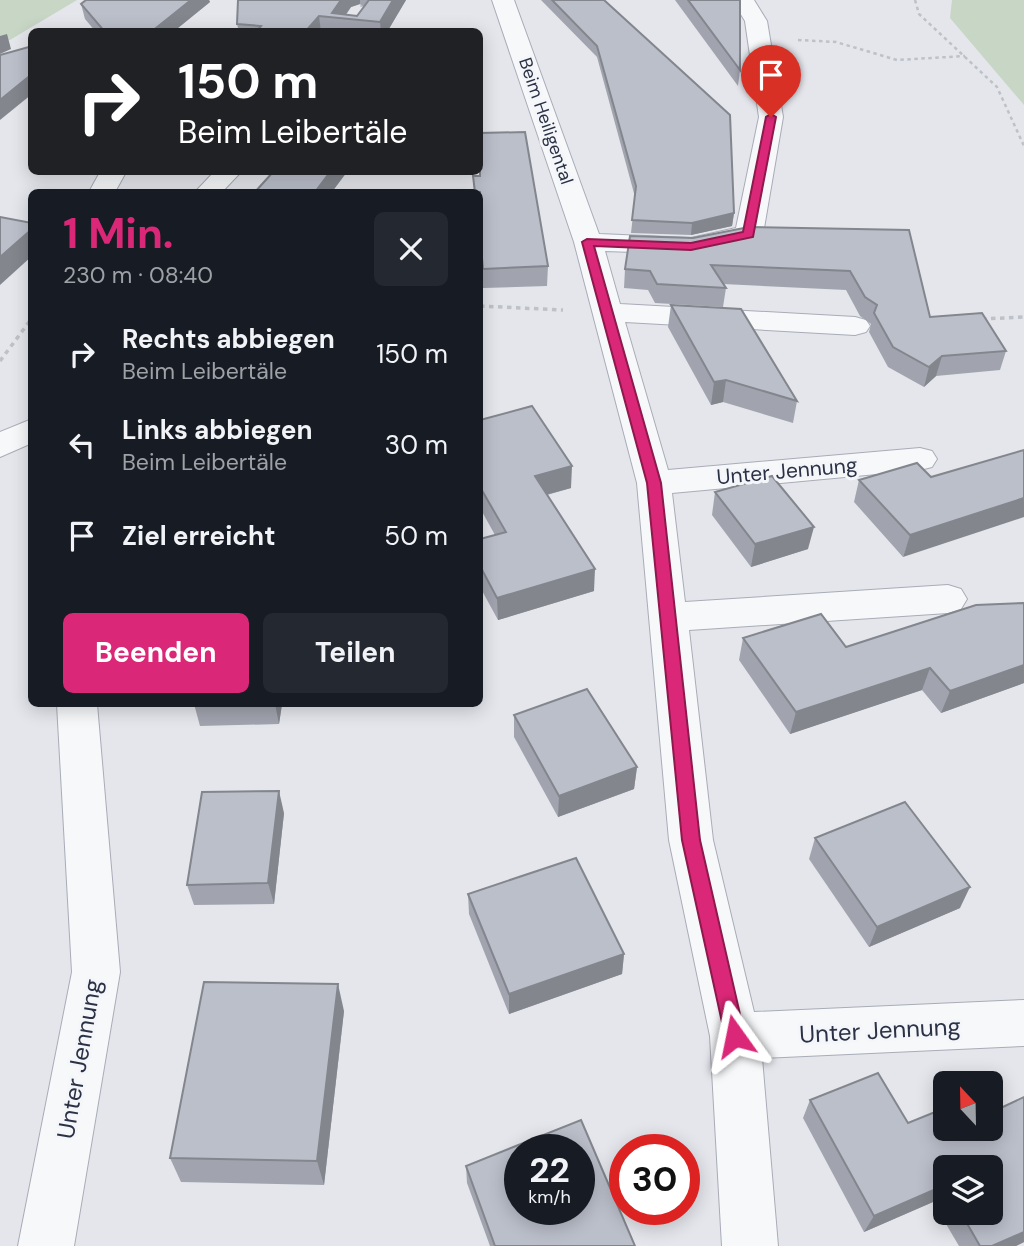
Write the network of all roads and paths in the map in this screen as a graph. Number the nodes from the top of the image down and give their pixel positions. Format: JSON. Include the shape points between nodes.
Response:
{"nodes":[{"id":1,"x":362,"y":0,"type":"edge"},
{"id":2,"x":503,"y":0,"type":"edge"},
{"id":3,"x":743,"y":0,"type":"edge"},
{"id":4,"x":915,"y":0,"type":"edge"},
{"id":5,"x":361,"y":13,"type":"edge"},
{"id":6,"x":758,"y":37,"type":"junction"},
{"id":7,"x":965,"y":56,"type":"junction"},
{"id":8,"x":1024,"y":146,"type":"edge"},
{"id":9,"x":225,"y":175,"type":"edge"},
{"id":10,"x":211,"y":189,"type":"edge"},
{"id":11,"x":587,"y":242,"type":"junction"},
{"id":12,"x":483,"y":306,"type":"edge"},
{"id":13,"x":607,"y":312,"type":"junction"},
{"id":14,"x":1024,"y":317,"type":"edge"},
{"id":15,"x":972,"y":320,"type":"edge"},
{"id":16,"x":28,"y":323,"type":"edge"},
{"id":17,"x":855,"y":326,"type":"dead end"},
{"id":18,"x":0,"y":349,"type":"edge"},
{"id":19,"x":7,"y":350,"type":"junction"},
{"id":20,"x":0,"y":361,"type":"edge"},
{"id":21,"x":28,"y":431,"type":"edge"},
{"id":22,"x":0,"y":446,"type":"edge"},
{"id":23,"x":920,"y":459,"type":"dead end"},
{"id":24,"x":654,"y":483,"type":"junction"},
{"id":25,"x":948,"y":599,"type":"dead end"},
{"id":26,"x":668,"y":617,"type":"junction"},
{"id":27,"x":77,"y":707,"type":"edge"},
{"id":28,"x":1024,"y":1023,"type":"edge"},
{"id":29,"x":735,"y":1036,"type":"junction"},
{"id":30,"x":47,"y":1246,"type":"edge"},
{"id":31,"x":750,"y":1246,"type":"edge"}],
"edges":[{"from":1,"to":5,"type":"path"},
{"from":2,"to":11,"type":"street","name":"Beim Heiligental"},
{"from":3,"to":6,"type":"street","via":[[756,21]]},
{"from":4,"to":7,"type":"path","via":[[919,14]]},
{"from":6,"to":7,"type":"path","via":[[836,42],[897,60]]},
{"from":6,"to":11,"type":"street","via":[[771,117],[748,234],[691,246]]},
{"from":7,"to":8,"type":"path","via":[[998,87]]},
{"from":9,"to":10,"type":"street"},
{"from":11,"to":13,"type":"street"},
{"from":12,"to":13,"type":"path"},
{"from":13,"to":17,"type":"street"},
{"from":13,"to":24,"type":"street"},
{"from":14,"to":15,"type":"path"},
{"from":16,"to":19,"type":"path"},
{"from":18,"to":19,"type":"path"},
{"from":19,"to":20,"type":"path"},
{"from":21,"to":22,"type":"street"},
{"from":23,"to":24,"type":"street","name":"Unter Jennung"},
{"from":24,"to":26,"type":"street"},
{"from":25,"to":26,"type":"street"},
{"from":26,"to":29,"type":"street","via":[[691,840]]},
{"from":27,"to":30,"type":"street","name":"Unter Jennung","via":[[96,972]]},
{"from":28,"to":29,"type":"street","name":"Unter Jennung"},
{"from":29,"to":31,"type":"street"}]}
